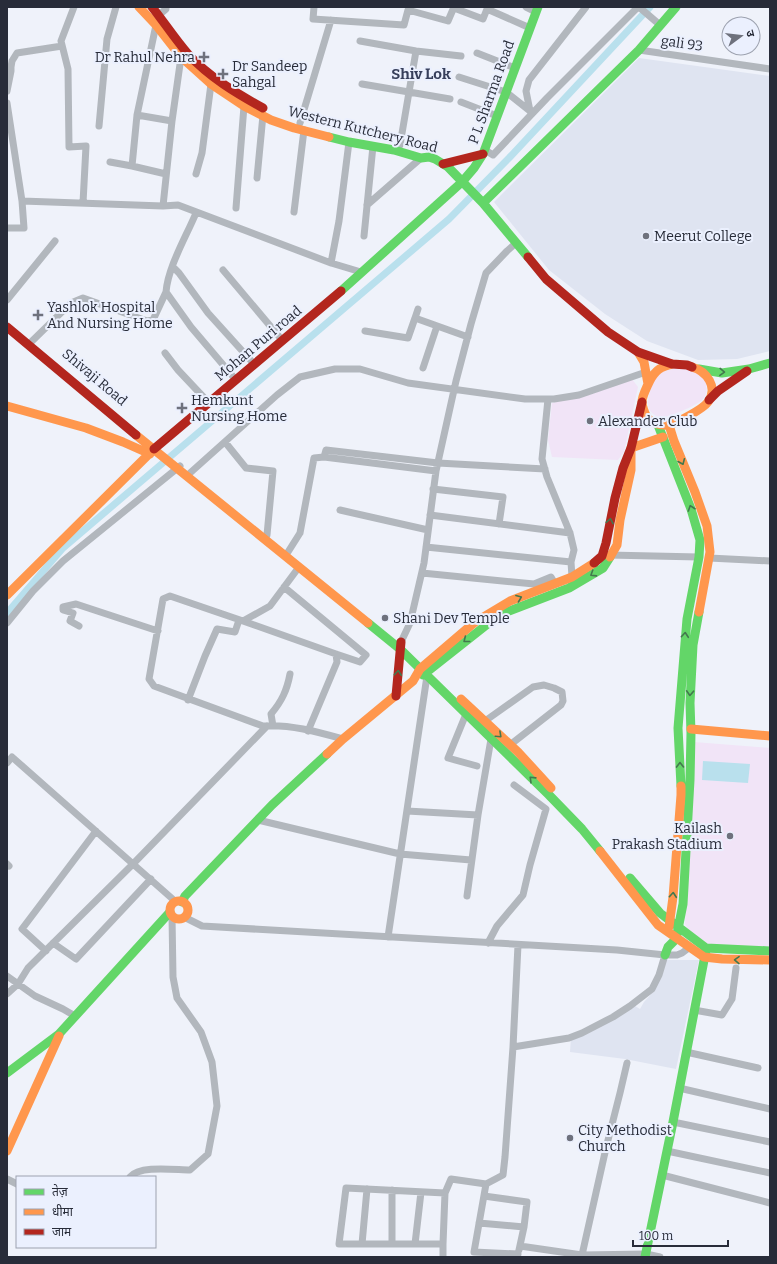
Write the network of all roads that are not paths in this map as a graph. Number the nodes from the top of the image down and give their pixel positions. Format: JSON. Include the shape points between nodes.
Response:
{"nodes":[{"id":1,"x":74,"y":7,"type":"edge"},
{"id":2,"x":116,"y":7,"type":"edge"},
{"id":3,"x":139,"y":7,"type":"edge"},
{"id":4,"x":152,"y":7,"type":"edge"},
{"id":5,"x":166,"y":7,"type":"edge"},
{"id":6,"x":314,"y":7,"type":"edge"},
{"id":7,"x":454,"y":7,"type":"edge"},
{"id":8,"x":526,"y":7,"type":"edge"},
{"id":9,"x":586,"y":7,"type":"edge"},
{"id":10,"x":639,"y":7,"type":"edge"},
{"id":11,"x":676,"y":7,"type":"edge"},
{"id":12,"x":408,"y":8,"type":"edge"},
{"id":13,"x":537,"y":9,"type":"edge"},
{"id":14,"x":159,"y":16,"type":"junction"},
{"id":15,"x":331,"y":20,"type":"junction"},
{"id":16,"x":156,"y":25,"type":"junction"},
{"id":17,"x":660,"y":25,"type":"junction"},
{"id":18,"x":530,"y":28,"type":"junction"},
{"id":19,"x":360,"y":41,"type":"dead end"},
{"id":20,"x":62,"y":46,"type":"junction"},
{"id":21,"x":416,"y":50,"type":"junction"},
{"id":22,"x":639,"y":50,"type":"junction"},
{"id":23,"x":477,"y":53,"type":"dead end"},
{"id":24,"x":461,"y":56,"type":"dead end"},
{"id":25,"x":181,"y":58,"type":"junction"},
{"id":26,"x":515,"y":68,"type":"junction"},
{"id":27,"x":770,"y":69,"type":"edge"},
{"id":28,"x":459,"y":77,"type":"dead end"},
{"id":29,"x":211,"y":84,"type":"junction"},
{"id":30,"x":362,"y":84,"type":"dead end"},
{"id":31,"x":7,"y":91,"type":"edge"},
{"id":32,"x":409,"y":92,"type":"junction"},
{"id":33,"x":506,"y":92,"type":"junction"},
{"id":34,"x":450,"y":98,"type":"dead end"},
{"id":35,"x":461,"y":102,"type":"dead end"},
{"id":36,"x":7,"y":103,"type":"edge"},
{"id":37,"x":244,"y":106,"type":"junction"},
{"id":38,"x":137,"y":115,"type":"junction"},
{"id":39,"x":263,"y":115,"type":"junction"},
{"id":40,"x":497,"y":116,"type":"junction"},
{"id":41,"x":172,"y":121,"type":"junction"},
{"id":42,"x":99,"y":126,"type":"dead end"},
{"id":43,"x":302,"y":126,"type":"junction"},
{"id":44,"x":9,"y":129,"type":"edge"},
{"id":45,"x":349,"y":142,"type":"junction"},
{"id":46,"x":400,"y":145,"type":"junction"},
{"id":47,"x":372,"y":146,"type":"junction"},
{"id":48,"x":484,"y":152,"type":"junction"},
{"id":49,"x":425,"y":157,"type":"junction"},
{"id":50,"x":110,"y":162,"type":"dead end"},
{"id":51,"x":443,"y":164,"type":"junction"},
{"id":52,"x":132,"y":166,"type":"junction"},
{"id":53,"x":166,"y":174,"type":"junction"},
{"id":54,"x":196,"y":174,"type":"dead end"},
{"id":55,"x":257,"y":178,"type":"dead end"},
{"id":56,"x":462,"y":182,"type":"junction"},
{"id":57,"x":480,"y":200,"type":"junction"},
{"id":58,"x":22,"y":201,"type":"junction"},
{"id":59,"x":83,"y":203,"type":"junction"},
{"id":60,"x":367,"y":205,"type":"junction"},
{"id":61,"x":163,"y":206,"type":"junction"},
{"id":62,"x":236,"y":208,"type":"dead end"},
{"id":63,"x":294,"y":212,"type":"dead end"},
{"id":64,"x":196,"y":213,"type":"junction"},
{"id":65,"x":7,"y":228,"type":"edge"},
{"id":66,"x":364,"y":236,"type":"dead end"},
{"id":67,"x":55,"y":241,"type":"dead end"},
{"id":68,"x":516,"y":243,"type":"junction"},
{"id":69,"x":331,"y":263,"type":"junction"},
{"id":70,"x":173,"y":267,"type":"junction"},
{"id":71,"x":224,"y":270,"type":"dead end"},
{"id":72,"x":361,"y":272,"type":"junction"},
{"id":73,"x":166,"y":292,"type":"junction"},
{"id":74,"x":7,"y":300,"type":"edge"},
{"id":75,"x":418,"y":309,"type":"dead end"},
{"id":76,"x":415,"y":318,"type":"junction"},
{"id":77,"x":7,"y":322,"type":"edge"},
{"id":78,"x":438,"y":326,"type":"junction"},
{"id":79,"x":7,"y":327,"type":"edge"},
{"id":80,"x":364,"y":331,"type":"dead end"},
{"id":81,"x":468,"y":337,"type":"junction"},
{"id":82,"x":282,"y":340,"type":"junction"},
{"id":83,"x":29,"y":343,"type":"junction"},
{"id":84,"x":638,"y":352,"type":"junction"},
{"id":85,"x":166,"y":353,"type":"dead end"},
{"id":86,"x":770,"y":363,"type":"edge"},
{"id":87,"x":254,"y":364,"type":"junction"},
{"id":88,"x":672,"y":364,"type":"junction"},
{"id":89,"x":423,"y":368,"type":"dead end"},
{"id":90,"x":696,"y":368,"type":"junction"},
{"id":91,"x":749,"y":369,"type":"junction"},
{"id":92,"x":646,"y":372,"type":"junction"},
{"id":93,"x":236,"y":380,"type":"junction"},
{"id":94,"x":648,"y":384,"type":"junction"},
{"id":95,"x":454,"y":390,"type":"junction"},
{"id":96,"x":548,"y":399,"type":"junction"},
{"id":97,"x":708,"y":401,"type":"junction"},
{"id":98,"x":642,"y":402,"type":"junction"},
{"id":99,"x":209,"y":403,"type":"junction"},
{"id":100,"x":7,"y":406,"type":"edge"},
{"id":101,"x":658,"y":425,"type":"junction"},
{"id":102,"x":669,"y":425,"type":"junction"},
{"id":103,"x":663,"y":437,"type":"junction"},
{"id":104,"x":225,"y":442,"type":"junction"},
{"id":105,"x":631,"y":448,"type":"junction"},
{"id":106,"x":157,"y":452,"type":"junction"},
{"id":107,"x":324,"y":457,"type":"junction"},
{"id":108,"x":438,"y":463,"type":"junction"},
{"id":109,"x":178,"y":466,"type":"junction"},
{"id":110,"x":545,"y":469,"type":"junction"},
{"id":111,"x":436,"y":471,"type":"junction"},
{"id":112,"x":190,"y":473,"type":"junction"},
{"id":113,"x":433,"y":489,"type":"junction"},
{"id":114,"x":216,"y":497,"type":"junction"},
{"id":115,"x":340,"y":510,"type":"dead end"},
{"id":116,"x":430,"y":515,"type":"junction"},
{"id":117,"x":499,"y":524,"type":"junction"},
{"id":118,"x":428,"y":530,"type":"junction"},
{"id":119,"x":570,"y":533,"type":"junction"},
{"id":120,"x":266,"y":534,"type":"junction"},
{"id":121,"x":426,"y":547,"type":"junction"},
{"id":122,"x":288,"y":552,"type":"junction"},
{"id":123,"x":607,"y":555,"type":"junction"},
{"id":124,"x":699,"y":557,"type":"junction"},
{"id":125,"x":709,"y":558,"type":"junction"},
{"id":126,"x":770,"y":561,"type":"edge"},
{"id":127,"x":572,"y":562,"type":"junction"},
{"id":128,"x":299,"y":568,"type":"junction"},
{"id":129,"x":422,"y":573,"type":"junction"},
{"id":130,"x":572,"y":577,"type":"junction"},
{"id":131,"x":555,"y":584,"type":"junction"},
{"id":132,"x":284,"y":587,"type":"junction"},
{"id":133,"x":7,"y":595,"type":"edge"},
{"id":134,"x":241,"y":621,"type":"junction"},
{"id":135,"x":7,"y":623,"type":"edge"},
{"id":136,"x":79,"y":626,"type":"dead end"},
{"id":137,"x":158,"y":631,"type":"junction"},
{"id":138,"x":401,"y":646,"type":"junction"},
{"id":139,"x":336,"y":654,"type":"junction"},
{"id":140,"x":425,"y":671,"type":"junction"},
{"id":141,"x":290,"y":674,"type":"dead end"},
{"id":142,"x":396,"y":696,"type":"junction"},
{"id":143,"x":188,"y":700,"type":"junction"},
{"id":144,"x":466,"y":714,"type":"junction"},
{"id":145,"x":485,"y":721,"type":"junction"},
{"id":146,"x":270,"y":726,"type":"junction"},
{"id":147,"x":691,"y":729,"type":"junction"},
{"id":148,"x":308,"y":730,"type":"junction"},
{"id":149,"x":770,"y":736,"type":"edge"},
{"id":150,"x":491,"y":739,"type":"junction"},
{"id":151,"x":343,"y":740,"type":"junction"},
{"id":152,"x":510,"y":745,"type":"junction"},
{"id":153,"x":9,"y":757,"type":"edge"},
{"id":154,"x":477,"y":766,"type":"dead end"},
{"id":155,"x":514,"y":785,"type":"dead end"},
{"id":156,"x":549,"y":795,"type":"junction"},
{"id":157,"x":546,"y":809,"type":"junction"},
{"id":158,"x":406,"y":811,"type":"junction"},
{"id":159,"x":478,"y":815,"type":"junction"},
{"id":160,"x":258,"y":820,"type":"junction"},
{"id":161,"x":96,"y":831,"type":"junction"},
{"id":162,"x":400,"y":854,"type":"junction"},
{"id":163,"x":471,"y":860,"type":"junction"},
{"id":164,"x":133,"y":864,"type":"junction"},
{"id":165,"x":151,"y":879,"type":"junction"},
{"id":166,"x":467,"y":896,"type":"dead end"},
{"id":167,"x":179,"y":902,"type":"junction"},
{"id":168,"x":171,"y":914,"type":"junction"},
{"id":169,"x":184,"y":917,"type":"junction"},
{"id":170,"x":670,"y":921,"type":"junction"},
{"id":171,"x":678,"y":927,"type":"junction"},
{"id":172,"x":672,"y":935,"type":"junction"},
{"id":173,"x":388,"y":937,"type":"junction"},
{"id":174,"x":53,"y":943,"type":"junction"},
{"id":175,"x":488,"y":943,"type":"junction"},
{"id":176,"x":518,"y":945,"type":"junction"},
{"id":177,"x":690,"y":947,"type":"junction"},
{"id":178,"x":46,"y":951,"type":"junction"},
{"id":179,"x":666,"y":951,"type":"junction"},
{"id":180,"x":705,"y":953,"type":"junction"},
{"id":181,"x":767,"y":956,"type":"edge"},
{"id":182,"x":736,"y":968,"type":"dead end"},
{"id":183,"x":7,"y":976,"type":"edge"},
{"id":184,"x":18,"y":984,"type":"junction"},
{"id":185,"x":7,"y":994,"type":"edge"},
{"id":186,"x":694,"y":1010,"type":"junction"},
{"id":187,"x":76,"y":1016,"type":"junction"},
{"id":188,"x":60,"y":1034,"type":"junction"},
{"id":189,"x":513,"y":1047,"type":"junction"},
{"id":190,"x":686,"y":1052,"type":"junction"},
{"id":191,"x":627,"y":1063,"type":"dead end"},
{"id":192,"x":758,"y":1068,"type":"dead end"},
{"id":193,"x":7,"y":1074,"type":"edge"},
{"id":194,"x":679,"y":1088,"type":"junction"},
{"id":195,"x":770,"y":1109,"type":"edge"},
{"id":196,"x":673,"y":1122,"type":"junction"},
{"id":197,"x":770,"y":1142,"type":"edge"},
{"id":198,"x":7,"y":1151,"type":"edge"},
{"id":199,"x":666,"y":1151,"type":"junction"},
{"id":200,"x":770,"y":1173,"type":"edge"},
{"id":201,"x":662,"y":1175,"type":"junction"},
{"id":202,"x":131,"y":1176,"type":"edge"},
{"id":203,"x":7,"y":1179,"type":"edge"},
{"id":204,"x":16,"y":1184,"type":"edge"},
{"id":205,"x":486,"y":1184,"type":"junction"},
{"id":206,"x":367,"y":1189,"type":"junction"},
{"id":207,"x":392,"y":1190,"type":"junction"},
{"id":208,"x":421,"y":1192,"type":"junction"},
{"id":209,"x":445,"y":1193,"type":"junction"},
{"id":210,"x":484,"y":1196,"type":"junction"},
{"id":211,"x":770,"y":1203,"type":"edge"},
{"id":212,"x":479,"y":1223,"type":"junction"},
{"id":213,"x":524,"y":1228,"type":"junction"},
{"id":214,"x":362,"y":1244,"type":"junction"},
{"id":215,"x":392,"y":1244,"type":"junction"},
{"id":216,"x":415,"y":1244,"type":"junction"},
{"id":217,"x":443,"y":1244,"type":"junction"},
{"id":218,"x":520,"y":1246,"type":"junction"},
{"id":219,"x":473,"y":1255,"type":"edge"},
{"id":220,"x":582,"y":1255,"type":"junction"},
{"id":221,"x":646,"y":1255,"type":"edge"},
{"id":222,"x":518,"y":1256,"type":"edge"},
{"id":223,"x":443,"y":1257,"type":"edge"},
{"id":224,"x":660,"y":1257,"type":"edge"}],
"edges":[{"from":1,"to":20,"type":"street","via":[[61,41]]},
{"from":2,"to":42,"type":"street","via":[[108,39]]},
{"from":3,"to":16,"type":"street","name":"Western Kutchery Road"},
{"from":4,"to":14,"type":"street"},
{"from":5,"to":14,"type":"street"},
{"from":6,"to":15,"type":"street","via":[[313,19]]},
{"from":7,"to":12,"type":"street","via":[[448,21]]},
{"from":7,"to":18,"type":"street","via":[[483,19],[487,9]]},
{"from":8,"to":13,"type":"street"},
{"from":9,"to":33,"type":"street","via":[[529,80],[526,91],[530,111]]},
{"from":10,"to":17,"type":"street"},
{"from":10,"to":48,"type":"street","via":[[492,155]]},
{"from":11,"to":17,"type":"street"},
{"from":12,"to":15,"type":"street","via":[[404,25]]},
{"from":13,"to":18,"type":"street","name":"P L Sharma Road"},
{"from":14,"to":43,"type":"street","via":[[194,60],[219,82],[276,115]]},
{"from":15,"to":43,"type":"street"},
{"from":16,"to":25,"type":"street","name":"Western Kutchery Road"},
{"from":16,"to":38,"type":"street"},
{"from":17,"to":22,"type":"street"},
{"from":18,"to":26,"type":"street","name":"P L Sharma Road"},
{"from":19,"to":21,"type":"street"},
{"from":20,"to":31,"type":"street","via":[[17,53],[12,61]]},
{"from":20,"to":59,"type":"street","via":[[68,68],[68,147],[86,146]]},
{"from":21,"to":24,"type":"street"},
{"from":21,"to":32,"type":"street"},
{"from":22,"to":27,"type":"street","name":"gali 93"},
{"from":22,"to":57,"type":"street"},
{"from":23,"to":26,"type":"street"},
{"from":25,"to":29,"type":"street","name":"Western Kutchery Road"},
{"from":25,"to":41,"type":"street"},
{"from":26,"to":33,"type":"street","name":"P L Sharma Road"},
{"from":28,"to":33,"type":"street"},
{"from":29,"to":37,"type":"street","name":"Western Kutchery Road"},
{"from":29,"to":54,"type":"street","via":[[202,153]]},
{"from":30,"to":32,"type":"street"},
{"from":32,"to":34,"type":"street"},
{"from":32,"to":46,"type":"street"},
{"from":33,"to":40,"type":"street","name":"P L Sharma Road"},
{"from":35,"to":40,"type":"street"},
{"from":36,"to":44,"type":"street"},
{"from":37,"to":39,"type":"street","name":"Western Kutchery Road"},
{"from":37,"to":62,"type":"street"},
{"from":38,"to":41,"type":"street"},
{"from":38,"to":52,"type":"street"},
{"from":39,"to":43,"type":"street","name":"Western Kutchery Road","via":[[286,125]]},
{"from":39,"to":55,"type":"street"},
{"from":40,"to":48,"type":"street","name":"P L Sharma Road"},
{"from":41,"to":53,"type":"street"},
{"from":43,"to":45,"type":"street","name":"Western Kutchery Road"},
{"from":43,"to":46,"type":"street"},
{"from":43,"to":63,"type":"street"},
{"from":44,"to":58,"type":"street"},
{"from":45,"to":47,"type":"street","name":"Western Kutchery Road"},
{"from":45,"to":69,"type":"street"},
{"from":46,"to":49,"type":"street","via":[[415,148],[423,152]]},
{"from":47,"to":49,"type":"street","name":"Western Kutchery Road"},
{"from":47,"to":60,"type":"street"},
{"from":48,"to":51,"type":"street"},
{"from":48,"to":56,"type":"street","name":"P L Sharma Road"},
{"from":49,"to":51,"type":"street","name":"Western Kutchery Road","via":[[436,159]]},
{"from":49,"to":60,"type":"street"},
{"from":50,"to":52,"type":"street"},
{"from":51,"to":56,"type":"street","name":"Western Kutchery Road"},
{"from":52,"to":53,"type":"street"},
{"from":53,"to":61,"type":"street"},
{"from":56,"to":57,"type":"street","name":"Western Kutchery Road"},
{"from":56,"to":72,"type":"street","name":"Mohan Puri road"},
{"from":57,"to":68,"type":"street","name":"Western Kutchery Road"},
{"from":58,"to":59,"type":"street"},
{"from":58,"to":65,"type":"street","via":[[24,228]]},
{"from":59,"to":61,"type":"street"},
{"from":60,"to":66,"type":"street"},
{"from":61,"to":64,"type":"street","via":[[178,205]]},
{"from":64,"to":69,"type":"street"},
{"from":64,"to":70,"type":"street"},
{"from":67,"to":74,"type":"street"},
{"from":68,"to":81,"type":"street","via":[[486,273]]},
{"from":68,"to":84,"type":"street","name":"Western Kutchery Road","via":[[546,279],[608,332]]},
{"from":69,"to":72,"type":"street"},
{"from":70,"to":73,"type":"street","via":[[166,284]]},
{"from":70,"to":87,"type":"street","via":[[208,313]]},
{"from":71,"to":82,"type":"street"},
{"from":72,"to":82,"type":"street","name":"Mohan Puri road"},
{"from":73,"to":83,"type":"street","via":[[153,320],[147,321],[83,298],[71,303]]},
{"from":73,"to":93,"type":"street","via":[[191,327]]},
{"from":75,"to":76,"type":"street"},
{"from":76,"to":78,"type":"street"},
{"from":76,"to":80,"type":"street","via":[[408,338]]},
{"from":77,"to":83,"type":"street","name":"Shivaji Road"},
{"from":78,"to":81,"type":"street"},
{"from":78,"to":89,"type":"street"},
{"from":79,"to":83,"type":"street"},
{"from":81,"to":95,"type":"street"},
{"from":82,"to":87,"type":"street","name":"Mohan Puri road"},
{"from":83,"to":106,"type":"street","name":"Shivaji Road"},
{"from":84,"to":88,"type":"street","name":"Western Kutchery Road"},
{"from":84,"to":92,"type":"street"},
{"from":85,"to":99,"type":"street"},
{"from":86,"to":91,"type":"street"},
{"from":87,"to":93,"type":"street","name":"Mohan Puri road"},
{"from":88,"to":90,"type":"street"},
{"from":88,"to":94,"type":"street","via":[[658,368]]},
{"from":90,"to":91,"type":"street","one_way":true,"via":[[722,372]]},
{"from":90,"to":97,"type":"street","via":[[706,374],[711,382],[712,392]]},
{"from":91,"to":97,"type":"street"},
{"from":92,"to":94,"type":"street"},
{"from":92,"to":96,"type":"street","via":[[579,395]]},
{"from":93,"to":99,"type":"street","name":"Mohan Puri road"},
{"from":94,"to":98,"type":"street"},
{"from":95,"to":96,"type":"street","via":[[525,399]]},
{"from":95,"to":104,"type":"street","via":[[408,383],[360,369],[321,372],[300,377]]},
{"from":95,"to":108,"type":"street"},
{"from":96,"to":110,"type":"street","via":[[542,459]]},
{"from":97,"to":102,"type":"street","via":[[694,413]]},
{"from":98,"to":101,"type":"street","via":[[647,416]]},
{"from":98,"to":105,"type":"street"},
{"from":99,"to":106,"type":"street","name":"Mohan Puri road"},
{"from":100,"to":106,"type":"street","via":[[86,428]]},
{"from":101,"to":102,"type":"street"},
{"from":101,"to":103,"type":"street"},
{"from":102,"to":125,"type":"street","one_way":true,"via":[[707,526]]},
{"from":103,"to":105,"type":"street"},
{"from":124,"to":103,"type":"street","one_way":true,"via":[[700,540],[691,509]]},
{"from":104,"to":112,"type":"street"},
{"from":104,"to":120,"type":"street","via":[[246,468],[273,471]]},
{"from":105,"to":123,"type":"street","via":[[620,475],[606,543]]},
{"from":106,"to":109,"type":"street"},
{"from":106,"to":133,"type":"street","name":"Mohan Puri road"},
{"from":107,"to":108,"type":"street","via":[[326,450]]},
{"from":107,"to":111,"type":"street"},
{"from":107,"to":122,"type":"street","via":[[314,458],[300,533]]},
{"from":108,"to":110,"type":"street"},
{"from":108,"to":111,"type":"street"},
{"from":109,"to":112,"type":"street"},
{"from":109,"to":114,"type":"street"},
{"from":109,"to":135,"type":"street","via":[[63,561],[33,591]]},
{"from":110,"to":119,"type":"street"},
{"from":111,"to":113,"type":"street"},
{"from":112,"to":114,"type":"street"},
{"from":113,"to":116,"type":"street"},
{"from":113,"to":117,"type":"street","via":[[503,497]]},
{"from":114,"to":120,"type":"street"},
{"from":114,"to":128,"type":"street"},
{"from":115,"to":118,"type":"street"},
{"from":116,"to":117,"type":"street"},
{"from":116,"to":118,"type":"street"},
{"from":117,"to":119,"type":"street"},
{"from":118,"to":121,"type":"street"},
{"from":119,"to":127,"type":"street","via":[[574,550]]},
{"from":120,"to":122,"type":"street"},
{"from":121,"to":127,"type":"street"},
{"from":121,"to":129,"type":"street"},
{"from":122,"to":138,"type":"street"},
{"from":123,"to":124,"type":"street"},
{"from":123,"to":130,"type":"street"},
{"from":123,"to":140,"type":"street","one_way":true,"via":[[603,568],[591,576],[569,588],[499,615]]},
{"from":170,"to":124,"type":"street","one_way":true,"via":[[681,795],[678,728],[687,619]]},
{"from":125,"to":126,"type":"street"},
{"from":125,"to":147,"type":"street","one_way":true,"via":[[693,645]]},
{"from":127,"to":130,"type":"street"},
{"from":128,"to":132,"type":"street"},
{"from":128,"to":138,"type":"street"},
{"from":129,"to":131,"type":"street","via":[[534,584],[551,577]]},
{"from":129,"to":138,"type":"street","via":[[410,623]]},
{"from":130,"to":131,"type":"street"},
{"from":140,"to":131,"type":"street","one_way":true,"via":[[475,622],[510,601]]},
{"from":132,"to":134,"type":"street","via":[[270,606]]},
{"from":132,"to":139,"type":"street","via":[[366,655],[360,662]]},
{"from":134,"to":137,"type":"street","via":[[170,596],[163,599]]},
{"from":134,"to":139,"type":"street"},
{"from":134,"to":143,"type":"street","via":[[235,632],[217,629]]},
{"from":136,"to":137,"type":"street","via":[[70,621],[72,613],[63,610],[63,607],[76,604]]},
{"from":137,"to":143,"type":"street","via":[[149,679],[154,686]]},
{"from":138,"to":140,"type":"street"},
{"from":142,"to":138,"type":"street","one_way":true},
{"from":139,"to":148,"type":"street","via":[[337,662]]},
{"from":140,"to":142,"type":"street"},
{"from":140,"to":144,"type":"street"},
{"from":140,"to":145,"type":"street"},
{"from":140,"to":158,"type":"street"},
{"from":141,"to":146,"type":"street","via":[[288,687],[271,714]]},
{"from":142,"to":151,"type":"street"},
{"from":143,"to":146,"type":"street","via":[[263,726]]},
{"from":144,"to":150,"type":"street"},
{"from":144,"to":154,"type":"street","via":[[448,758]]},
{"from":145,"to":152,"type":"street","one_way":true},
{"from":145,"to":152,"type":"street","via":[[533,687],[544,685],[562,692],[561,705]]},
{"from":146,"to":148,"type":"street"},
{"from":146,"to":164,"type":"street"},
{"from":147,"to":149,"type":"street"},
{"from":147,"to":171,"type":"street","via":[[683,904]]},
{"from":148,"to":151,"type":"street"},
{"from":156,"to":150,"type":"street","one_way":true},
{"from":150,"to":159,"type":"street"},
{"from":151,"to":160,"type":"street"},
{"from":152,"to":170,"type":"street","via":[[583,822],[660,913]]},
{"from":153,"to":161,"type":"street"},
{"from":155,"to":157,"type":"street"},
{"from":156,"to":157,"type":"street"},
{"from":156,"to":172,"type":"street","via":[[582,829],[658,925]]},
{"from":157,"to":175,"type":"street","via":[[523,895],[497,926]]},
{"from":158,"to":159,"type":"street"},
{"from":158,"to":162,"type":"street"},
{"from":159,"to":163,"type":"street"},
{"from":160,"to":162,"type":"street"},
{"from":160,"to":167,"type":"street"},
{"from":161,"to":164,"type":"street"},
{"from":161,"to":178,"type":"street","via":[[22,929]]},
{"from":162,"to":163,"type":"street"},
{"from":162,"to":173,"type":"street"},
{"from":163,"to":166,"type":"street"},
{"from":164,"to":165,"type":"street"},
{"from":164,"to":174,"type":"street"},
{"from":165,"to":167,"type":"street"},
{"from":165,"to":174,"type":"street","via":[[76,959]]},
{"from":167,"to":168,"type":"street","via":[[172,905]]},
{"from":167,"to":169,"type":"street","via":[[187,908]]},
{"from":168,"to":169,"type":"street","via":[[178,919]]},
{"from":168,"to":187,"type":"street"},
{"from":168,"to":202,"type":"street","via":[[174,977],[178,998],[201,1032],[208,1050],[212,1062],[217,1106],[208,1154],[190,1170],[149,1168]]},
{"from":169,"to":173,"type":"street","via":[[202,926]]},
{"from":170,"to":171,"type":"street"},
{"from":170,"to":172,"type":"street"},
{"from":171,"to":172,"type":"street"},
{"from":171,"to":180,"type":"street"},
{"from":172,"to":177,"type":"street"},
{"from":172,"to":179,"type":"street","via":[[676,939]]},
{"from":173,"to":175,"type":"street"},
{"from":174,"to":178,"type":"street"},
{"from":175,"to":176,"type":"street"},
{"from":176,"to":179,"type":"street"},
{"from":176,"to":189,"type":"street"},
{"from":177,"to":179,"type":"street","via":[[677,955]]},
{"from":177,"to":180,"type":"street"},
{"from":178,"to":184,"type":"street","via":[[28,968]]},
{"from":179,"to":189,"type":"street","via":[[652,989],[613,1018],[568,1038]]},
{"from":180,"to":181,"type":"street","via":[[722,959]]},
{"from":180,"to":186,"type":"street"},
{"from":182,"to":186,"type":"street","via":[[732,999],[722,1015]]},
{"from":183,"to":184,"type":"street"},
{"from":184,"to":185,"type":"street"},
{"from":184,"to":187,"type":"street"},
{"from":186,"to":190,"type":"street"},
{"from":187,"to":188,"type":"street"},
{"from":188,"to":193,"type":"street"},
{"from":188,"to":198,"type":"street"},
{"from":189,"to":205,"type":"street","via":[[503,1175]]},
{"from":190,"to":192,"type":"street"},
{"from":190,"to":194,"type":"street"},
{"from":191,"to":220,"type":"street"},
{"from":194,"to":195,"type":"street"},
{"from":194,"to":196,"type":"street"},
{"from":196,"to":197,"type":"street"},
{"from":196,"to":199,"type":"street"},
{"from":199,"to":200,"type":"street"},
{"from":199,"to":201,"type":"street"},
{"from":201,"to":211,"type":"street"},
{"from":201,"to":221,"type":"street"},
{"from":203,"to":204,"type":"street"},
{"from":205,"to":209,"type":"street","via":[[451,1179]]},
{"from":205,"to":210,"type":"street"},
{"from":206,"to":207,"type":"street"},
{"from":206,"to":214,"type":"street"},
{"from":206,"to":214,"type":"street","via":[[346,1188],[339,1244]]},
{"from":207,"to":208,"type":"street"},
{"from":207,"to":215,"type":"street"},
{"from":208,"to":209,"type":"street"},
{"from":208,"to":216,"type":"street"},
{"from":209,"to":217,"type":"street"},
{"from":210,"to":212,"type":"street"},
{"from":210,"to":213,"type":"street","via":[[527,1202]]},
{"from":212,"to":213,"type":"street"},
{"from":212,"to":219,"type":"street"},
{"from":213,"to":218,"type":"street"},
{"from":214,"to":215,"type":"street"},
{"from":215,"to":216,"type":"street"},
{"from":216,"to":217,"type":"street"},
{"from":217,"to":223,"type":"street"},
{"from":218,"to":220,"type":"street"},
{"from":218,"to":222,"type":"street"},
{"from":219,"to":222,"type":"street"},
{"from":220,"to":221,"type":"street"},
{"from":221,"to":224,"type":"street"}]}
